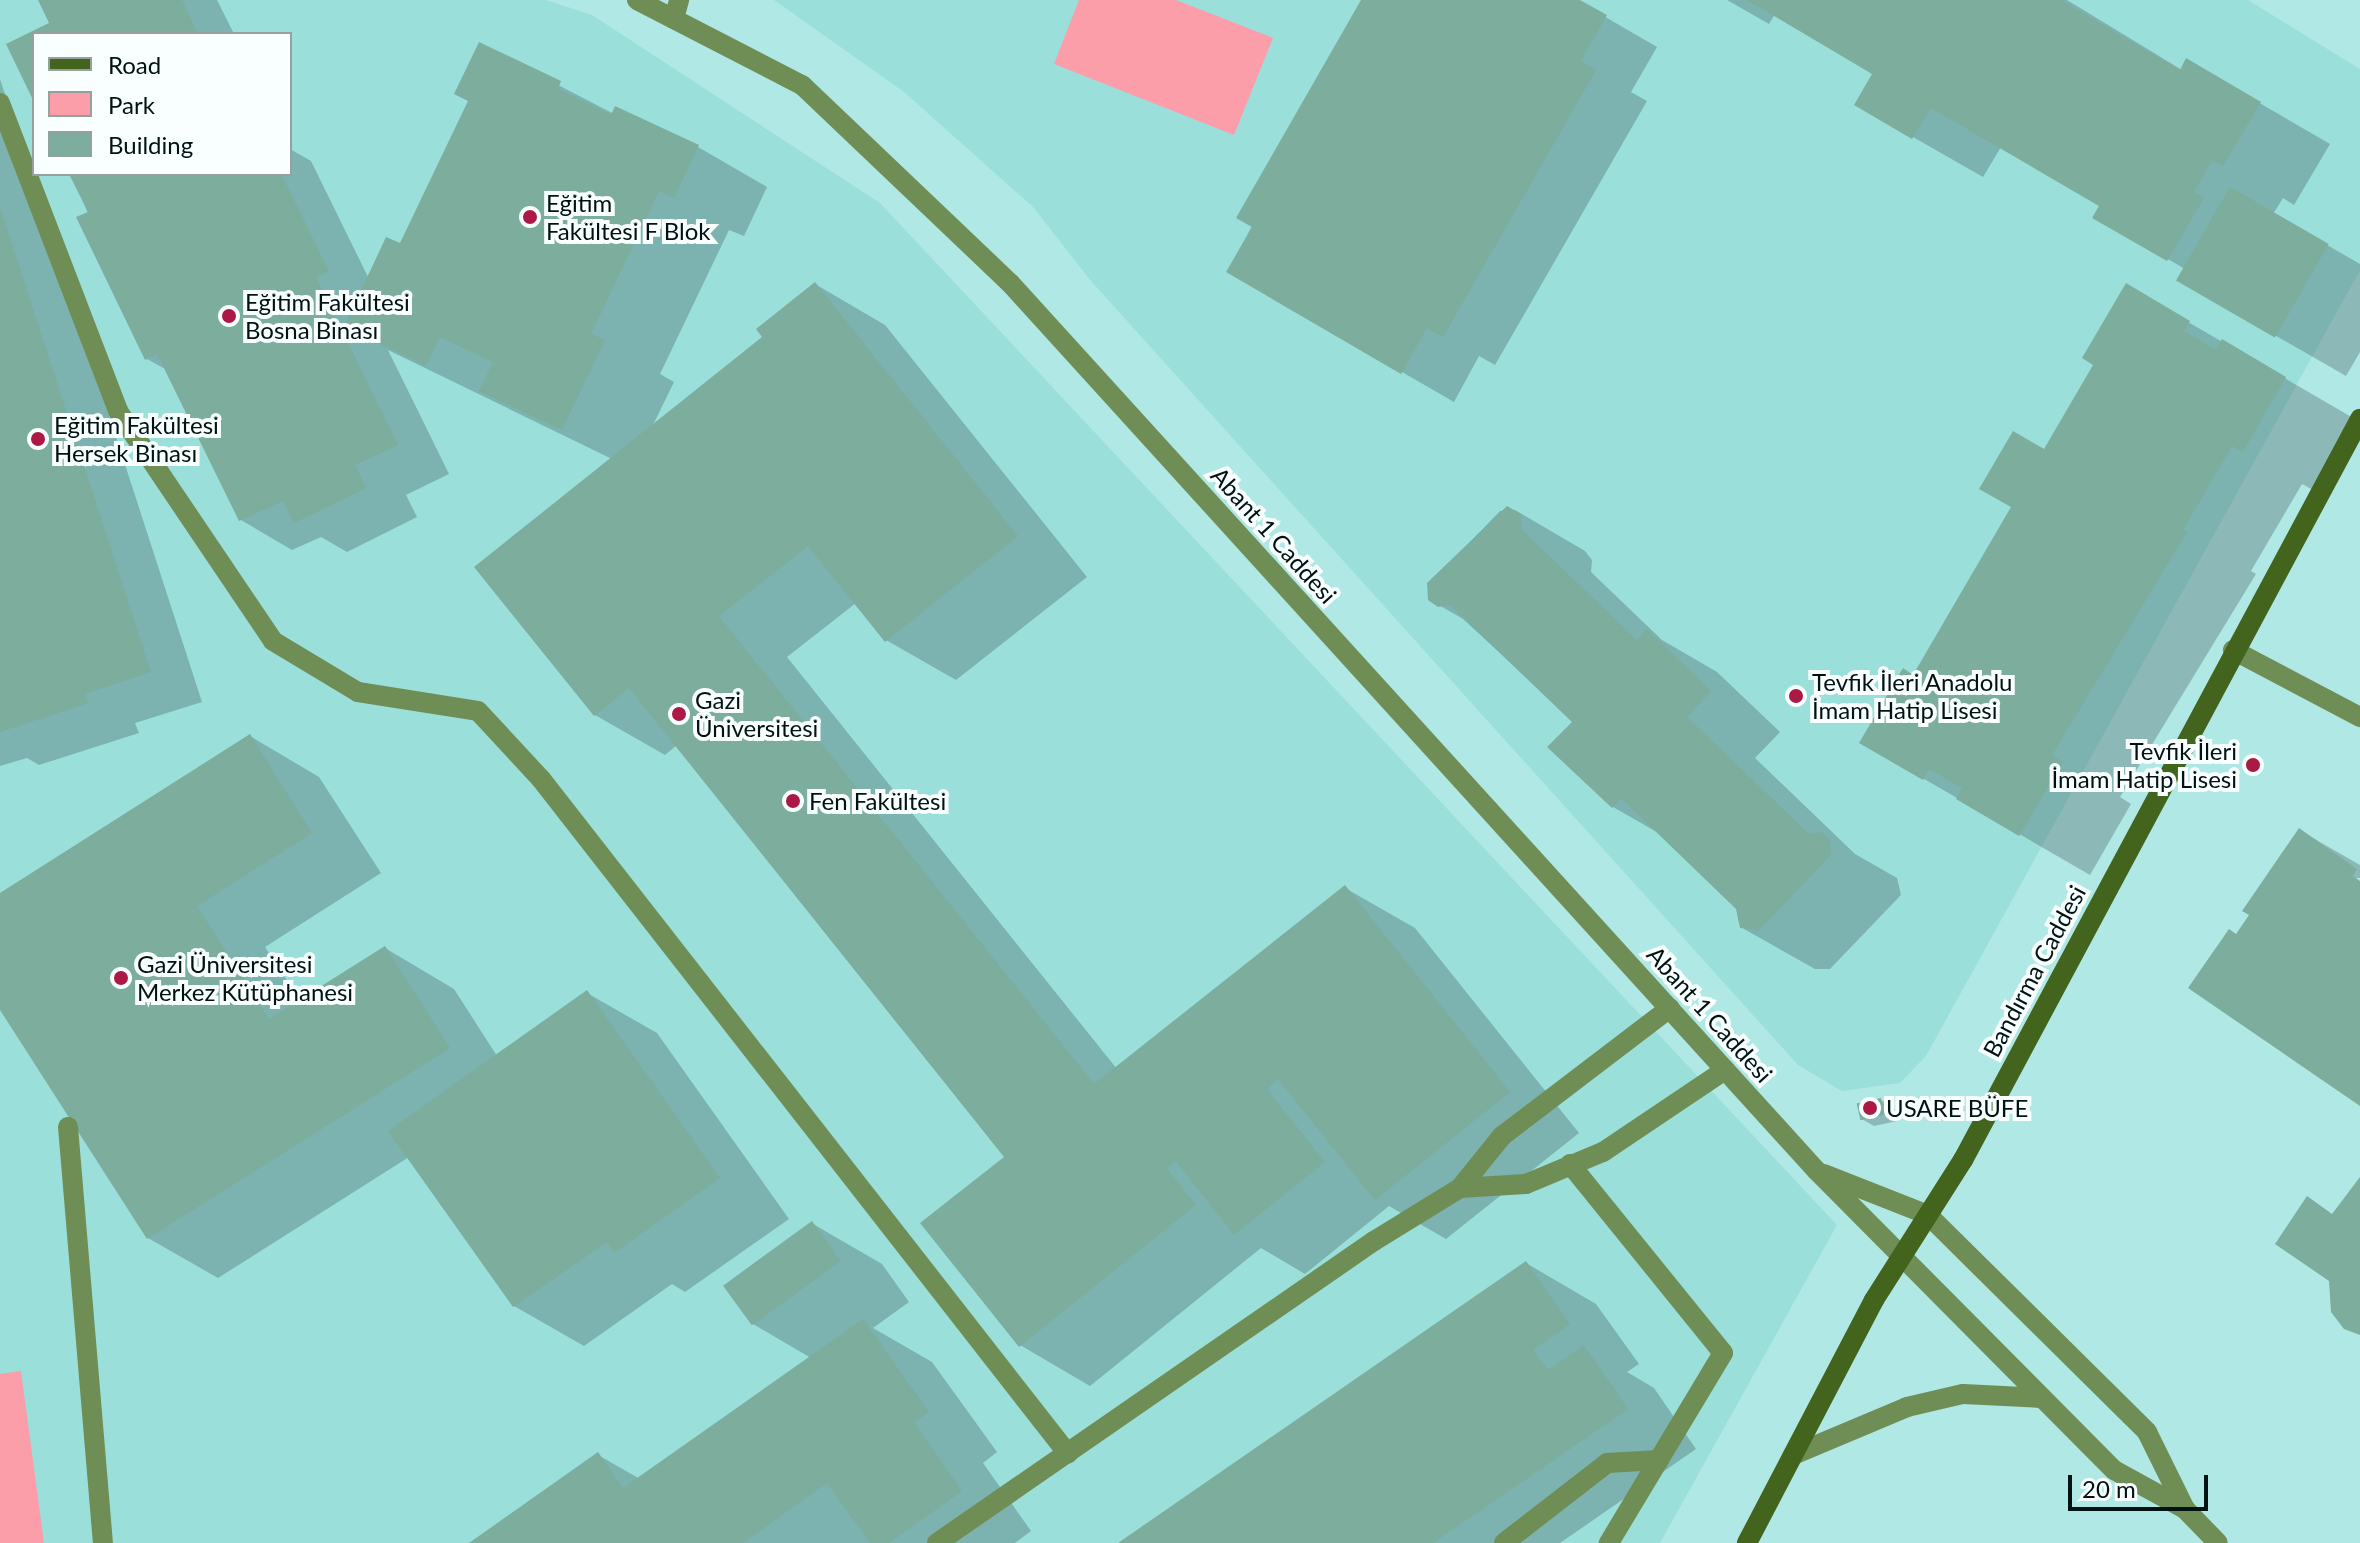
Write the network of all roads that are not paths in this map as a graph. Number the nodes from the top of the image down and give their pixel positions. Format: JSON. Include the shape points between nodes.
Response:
{"nodes":[{"id":1,"x":637,"y":0,"type":"edge"},
{"id":2,"x":677,"y":10,"type":"edge"},
{"id":3,"x":0,"y":103,"type":"edge"},
{"id":4,"x":2360,"y":419,"type":"edge"},
{"id":5,"x":2233,"y":650,"type":"junction"},
{"id":6,"x":2360,"y":717,"type":"edge"},
{"id":7,"x":1670,"y":1008,"type":"junction"},
{"id":8,"x":1725,"y":1070,"type":"junction"},
{"id":9,"x":68,"y":1127,"type":"dead end"},
{"id":10,"x":1570,"y":1164,"type":"junction"},
{"id":11,"x":1817,"y":1171,"type":"junction"},
{"id":12,"x":1460,"y":1188,"type":"junction"},
{"id":13,"x":1928,"y":1215,"type":"junction"},
{"id":14,"x":1901,"y":1258,"type":"junction"},
{"id":15,"x":2042,"y":1398,"type":"junction"},
{"id":16,"x":1068,"y":1454,"type":"junction"},
{"id":17,"x":1793,"y":1455,"type":"junction"},
{"id":18,"x":1659,"y":1460,"type":"junction"},
{"id":19,"x":2185,"y":1509,"type":"junction"},
{"id":20,"x":947,"y":1540,"type":"edge"},
{"id":21,"x":103,"y":1543,"type":"edge"},
{"id":22,"x":1504,"y":1543,"type":"edge"},
{"id":23,"x":1609,"y":1543,"type":"edge"},
{"id":24,"x":1747,"y":1543,"type":"edge"},
{"id":25,"x":2218,"y":1543,"type":"edge"}],
"edges":[{"from":1,"to":2,"type":"street","name":"Abant 1 Caddesi"},
{"from":2,"to":7,"type":"street","name":"Abant 1 Caddesi","via":[[802,85],[1010,283]]},
{"from":3,"to":16,"type":"street","via":[[118,411],[273,641],[358,692],[478,711],[541,779]]},
{"from":4,"to":5,"type":"main road","name":"Bandırma Caddesi"},
{"from":5,"to":6,"type":"street"},
{"from":5,"to":13,"type":"main road","name":"Bandırma Caddesi","via":[[1963,1160]]},
{"from":7,"to":8,"type":"street","name":"Abant 1 Caddesi"},
{"from":7,"to":12,"type":"street","via":[[1502,1136]]},
{"from":8,"to":10,"type":"street","via":[[1603,1152]]},
{"from":8,"to":11,"type":"street","name":"Abant 1 Caddesi"},
{"from":9,"to":21,"type":"street"},
{"from":10,"to":12,"type":"street","via":[[1526,1184]]},
{"from":10,"to":18,"type":"street","via":[[1723,1353]]},
{"from":11,"to":13,"type":"street","name":"Abant 1 Caddesi"},
{"from":11,"to":14,"type":"street","name":"Abant 1 Caddesi"},
{"from":12,"to":16,"type":"street","via":[[1374,1241]]},
{"from":13,"to":14,"type":"main road","name":"Bandırma Caddesi"},
{"from":13,"to":19,"type":"street","name":"Abant 1 Caddesi","via":[[2147,1432]]},
{"from":14,"to":15,"type":"street","name":"Abant 1 Caddesi"},
{"from":14,"to":17,"type":"main road","name":"Bandırma Caddesi"},
{"from":15,"to":17,"type":"street","via":[[1963,1394],[1907,1407]]},
{"from":15,"to":19,"type":"street","name":"Abant 1 Caddesi","via":[[2114,1470]]},
{"from":16,"to":20,"type":"street"},
{"from":17,"to":24,"type":"main road","name":"Bandırma Caddesi"},
{"from":18,"to":22,"type":"street","via":[[1607,1463]]},
{"from":18,"to":23,"type":"street"},
{"from":19,"to":25,"type":"street","name":"Abant 1 Caddesi"}]}
